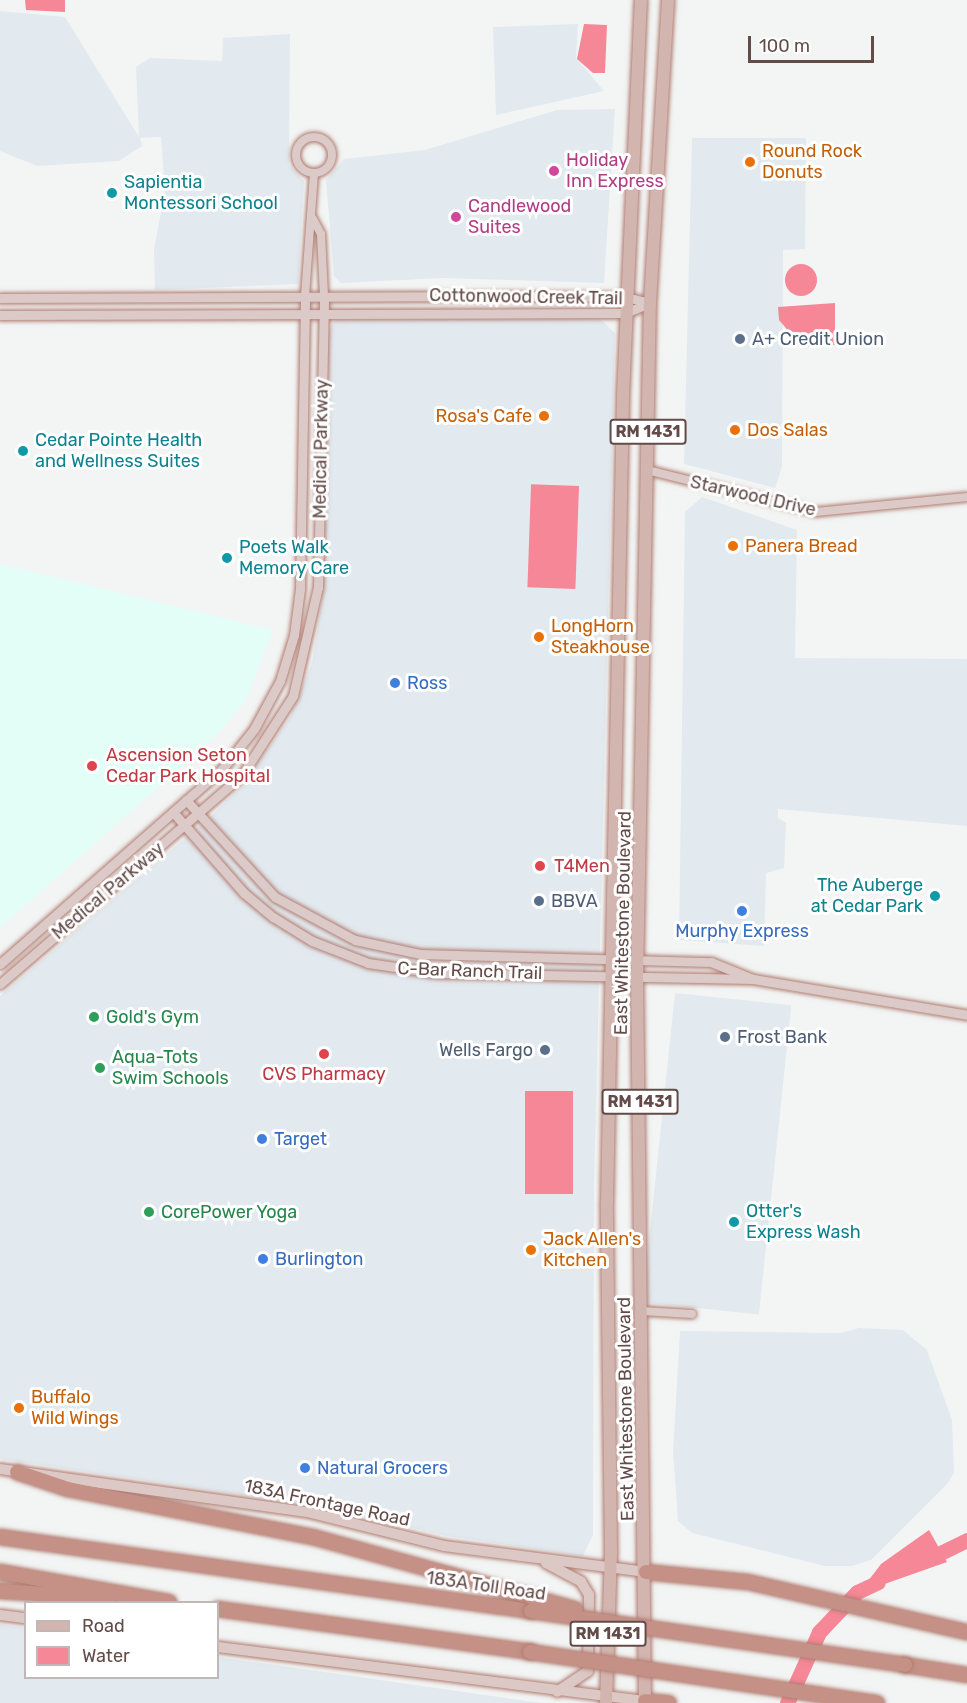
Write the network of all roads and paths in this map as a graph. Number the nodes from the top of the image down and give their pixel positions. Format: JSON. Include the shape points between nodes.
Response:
{"nodes":[{"id":1,"x":641,"y":0,"type":"edge"},
{"id":2,"x":668,"y":0,"type":"edge"},
{"id":3,"x":314,"y":174,"type":"junction"},
{"id":4,"x":313,"y":219,"type":"junction"},
{"id":5,"x":305,"y":296,"type":"junction"},
{"id":6,"x":324,"y":296,"type":"junction"},
{"id":7,"x":0,"y":297,"type":"edge"},
{"id":8,"x":626,"y":297,"type":"junction"},
{"id":9,"x":650,"y":303,"type":"junction"},
{"id":10,"x":306,"y":314,"type":"junction"},
{"id":11,"x":324,"y":314,"type":"junction"},
{"id":12,"x":625,"y":314,"type":"junction"},
{"id":13,"x":0,"y":315,"type":"edge"},
{"id":14,"x":647,"y":470,"type":"junction"},
{"id":15,"x":967,"y":497,"type":"edge"},
{"id":16,"x":301,"y":552,"type":"junction"},
{"id":17,"x":319,"y":553,"type":"junction"},
{"id":18,"x":186,"y":800,"type":"junction"},
{"id":19,"x":173,"y":812,"type":"junction"},
{"id":20,"x":199,"y":814,"type":"junction"},
{"id":21,"x":185,"y":826,"type":"junction"},
{"id":22,"x":374,"y":946,"type":"junction"},
{"id":23,"x":615,"y":957,"type":"junction"},
{"id":24,"x":638,"y":957,"type":"junction"},
{"id":25,"x":368,"y":963,"type":"junction"},
{"id":26,"x":0,"y":964,"type":"edge"},
{"id":27,"x":615,"y":976,"type":"junction"},
{"id":28,"x":637,"y":977,"type":"junction"},
{"id":29,"x":753,"y":979,"type":"junction"},
{"id":30,"x":0,"y":984,"type":"edge"},
{"id":31,"x":967,"y":1015,"type":"edge"},
{"id":32,"x":642,"y":1311,"type":"junction"},
{"id":33,"x":692,"y":1314,"type":"dead end"},
{"id":34,"x":0,"y":1469,"type":"edge"},
{"id":35,"x":17,"y":1472,"type":"junction"},
{"id":36,"x":0,"y":1537,"type":"edge"},
{"id":37,"x":533,"y":1558,"type":"junction"},
{"id":38,"x":610,"y":1568,"type":"junction"},
{"id":39,"x":0,"y":1572,"type":"edge"},
{"id":40,"x":646,"y":1572,"type":"junction"},
{"id":41,"x":0,"y":1591,"type":"edge"},
{"id":42,"x":153,"y":1601,"type":"edge"},
{"id":43,"x":162,"y":1601,"type":"edge"},
{"id":44,"x":531,"y":1604,"type":"junction"},
{"id":45,"x":219,"y":1609,"type":"edge"},
{"id":46,"x":0,"y":1615,"type":"edge"},
{"id":47,"x":24,"y":1618,"type":"edge"},
{"id":48,"x":967,"y":1632,"type":"edge"},
{"id":49,"x":219,"y":1647,"type":"edge"},
{"id":50,"x":967,"y":1675,"type":"edge"},
{"id":51,"x":554,"y":1693,"type":"junction"},
{"id":52,"x":606,"y":1701,"type":"edge"},
{"id":53,"x":645,"y":1702,"type":"edge"},
{"id":54,"x":669,"y":1703,"type":"edge"},
{"id":55,"x":877,"y":1703,"type":"edge"}],
"edges":[{"from":1,"to":8,"type":"main road","name":"East Whitestone Boulevard","number":"RM 1431"},
{"from":2,"to":9,"type":"main road","name":"East Whitestone Boulevard","number":"RM 1431"},
{"from":3,"to":3,"type":"street","via":[[329,167],[333,156],[327,141],[317,137],[302,141],[296,156],[303,171]]},
{"from":3,"to":4,"type":"street","name":"Medical Parkway"},
{"from":4,"to":5,"type":"street","name":"Medical Parkway","via":[[306,241]]},
{"from":4,"to":6,"type":"street","name":"Medical Parkway","via":[[321,234]]},
{"from":5,"to":6,"type":"street","name":"Cottonwood Creek Trail"},
{"from":5,"to":7,"type":"street","name":"Cottonwood Creek Trail"},
{"from":5,"to":10,"type":"street","name":"Medical Parkway"},
{"from":6,"to":8,"type":"street","name":"Cottonwood Creek Trail"},
{"from":6,"to":11,"type":"street","name":"Medical Parkway"},
{"from":8,"to":9,"type":"street","name":"Cottonwood Creek Trail"},
{"from":8,"to":12,"type":"main road","name":"East Whitestone Boulevard","number":"RM 1431"},
{"from":9,"to":12,"type":"street","name":"Cottonwood Creek Trail"},
{"from":9,"to":14,"type":"main road","name":"East Whitestone Boulevard","number":"RM 1431"},
{"from":10,"to":11,"type":"street","name":"Cottonwood Creek Trail"},
{"from":10,"to":13,"type":"street","name":"Cottonwood Creek Trail"},
{"from":10,"to":16,"type":"street","name":"Medical Parkway"},
{"from":11,"to":12,"type":"street","name":"Cottonwood Creek Trail"},
{"from":11,"to":17,"type":"street","name":"Medical Parkway"},
{"from":12,"to":23,"type":"main road","name":"East Whitestone Boulevard","number":"RM 1431"},
{"from":14,"to":15,"type":"street","name":"Starwood Drive","via":[[816,512]]},
{"from":14,"to":24,"type":"main road","name":"East Whitestone Boulevard","number":"RM 1431"},
{"from":16,"to":17,"type":"street"},
{"from":16,"to":18,"type":"street","name":"Medical Parkway","via":[[296,624],[280,681],[239,749]]},
{"from":17,"to":20,"type":"street","name":"Medical Parkway","via":[[312,629],[293,696],[254,759]]},
{"from":18,"to":19,"type":"street","name":"Medical Parkway"},
{"from":18,"to":20,"type":"street","name":"C-Bar Ranch Trail"},
{"from":19,"to":21,"type":"street","name":"C-Bar Ranch Trail"},
{"from":19,"to":26,"type":"street","name":"Medical Parkway"},
{"from":20,"to":21,"type":"street","name":"Medical Parkway"},
{"from":20,"to":22,"type":"street","name":"C-Bar Ranch Trail","via":[[275,897],[326,928]]},
{"from":21,"to":25,"type":"street","name":"C-Bar Ranch Trail","via":[[244,893],[273,917],[327,949]]},
{"from":21,"to":30,"type":"street","name":"Medical Parkway"},
{"from":22,"to":23,"type":"street","name":"C-Bar Ranch Trail","via":[[420,954]]},
{"from":22,"to":25,"type":"street"},
{"from":23,"to":24,"type":"street","name":"C-Bar Ranch Trail"},
{"from":23,"to":27,"type":"main road","name":"East Whitestone Boulevard","number":"RM 1431"},
{"from":24,"to":28,"type":"main road","name":"East Whitestone Boulevard","number":"RM 1431"},
{"from":24,"to":29,"type":"street","name":"C-Bar Ranch Trail","via":[[711,962]]},
{"from":25,"to":27,"type":"street","name":"C-Bar Ranch Trail","via":[[435,973]]},
{"from":27,"to":28,"type":"street","name":"C-Bar Ranch Trail"},
{"from":27,"to":38,"type":"main road","name":"East Whitestone Boulevard","number":"RM 1431","via":[[607,1202]]},
{"from":28,"to":29,"type":"street","name":"C-Bar Ranch Trail"},
{"from":28,"to":32,"type":"main road","name":"East Whitestone Boulevard","number":"RM 1431"},
{"from":29,"to":31,"type":"street","name":"C-Bar Ranch Trail"},
{"from":32,"to":33,"type":"street"},
{"from":32,"to":40,"type":"main road","name":"East Whitestone Boulevard","number":"RM 1431"},
{"from":34,"to":35,"type":"main road","name":"183A Frontage Road"},
{"from":35,"to":37,"type":"main road","name":"183A Frontage Road","via":[[307,1512],[444,1546]]},
{"from":35,"to":44,"type":"highway","via":[[68,1489],[313,1537]]},
{"from":36,"to":44,"type":"highway","name":"183A Toll Road"},
{"from":37,"to":38,"type":"main road","name":"183A Frontage Road"},
{"from":37,"to":51,"type":"main road","via":[[566,1571],[589,1595],[588,1671],[572,1687]]},
{"from":38,"to":40,"type":"main road","name":"183A Frontage Road"},
{"from":38,"to":52,"type":"main road","name":"East Whitestone Boulevard","number":"RM 1431"},
{"from":39,"to":43,"type":"highway"},
{"from":40,"to":48,"type":"highway","via":[[815,1596]]},
{"from":40,"to":53,"type":"main road","name":"East Whitestone Boulevard","number":"RM 1431"},
{"from":41,"to":42,"type":"highway"},
{"from":44,"to":50,"type":"highway","bridge":true,"via":[[629,1623]]},
{"from":45,"to":55,"type":"highway","bridge":true},
{"from":46,"to":47,"type":"main road"},
{"from":49,"to":51,"type":"main road"},
{"from":51,"to":52,"type":"main road"},
{"from":52,"to":53,"type":"main road"},
{"from":53,"to":54,"type":"highway"}]}
